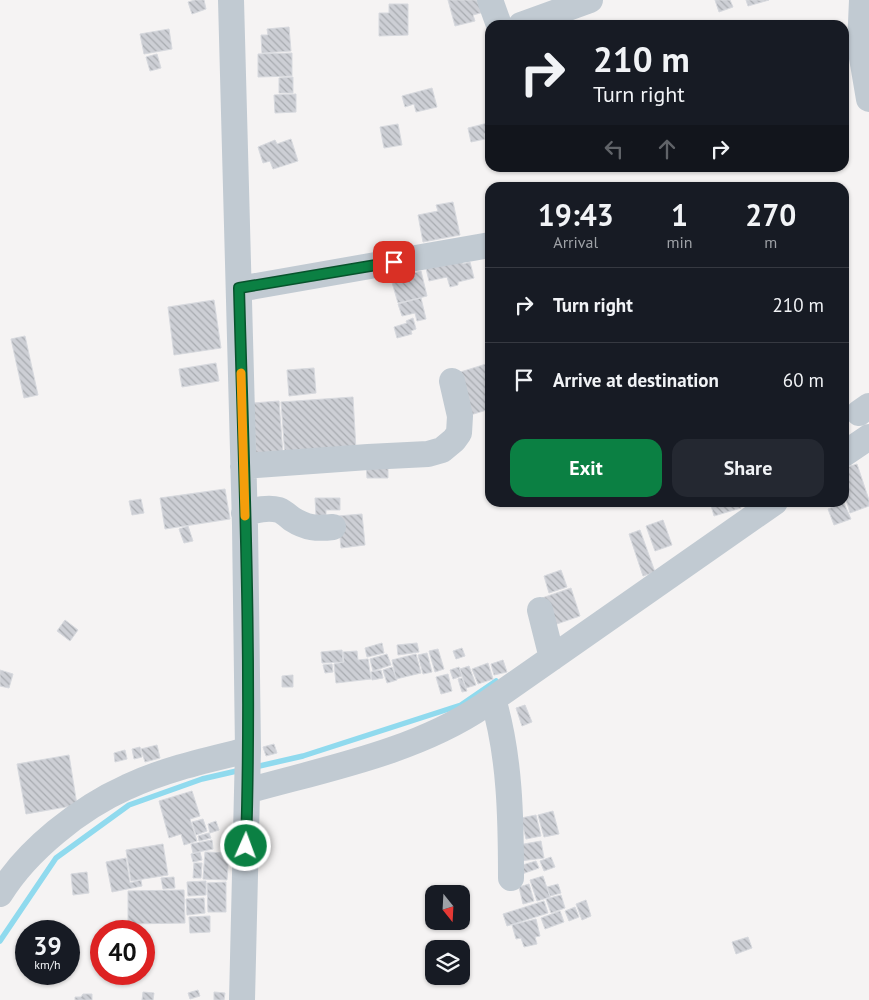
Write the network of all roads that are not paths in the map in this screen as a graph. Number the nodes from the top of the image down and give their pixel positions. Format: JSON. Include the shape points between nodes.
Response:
{"nodes":[{"id":1,"x":231,"y":0,"type":"edge"},
{"id":2,"x":490,"y":0,"type":"edge"},
{"id":3,"x":590,"y":0,"type":"edge"},
{"id":4,"x":862,"y":0,"type":"edge"},
{"id":5,"x":497,"y":20,"type":"edge"},
{"id":6,"x":535,"y":20,"type":"edge"},
{"id":7,"x":869,"y":100,"type":"edge"},
{"id":8,"x":485,"y":246,"type":"edge"},
{"id":9,"x":239,"y":288,"type":"junction"},
{"id":10,"x":452,"y":381,"type":"dead end"},
{"id":11,"x":869,"y":437,"type":"edge"},
{"id":12,"x":849,"y":451,"type":"edge"},
{"id":13,"x":243,"y":466,"type":"junction"},
{"id":14,"x":768,"y":507,"type":"edge"},
{"id":15,"x":244,"y":513,"type":"junction"},
{"id":16,"x":333,"y":527,"type":"dead end"},
{"id":17,"x":540,"y":610,"type":"dead end"},
{"id":18,"x":552,"y":658,"type":"junction"},
{"id":19,"x":493,"y":699,"type":"junction"},
{"id":20,"x":248,"y":750,"type":"junction"},
{"id":21,"x":247,"y":792,"type":"junction"},
{"id":22,"x":511,"y":878,"type":"dead end"},
{"id":23,"x":0,"y":894,"type":"edge"},
{"id":24,"x":242,"y":1000,"type":"edge"}],
"edges":[{"from":1,"to":9,"type":"street"},
{"from":2,"to":5,"type":"street"},
{"from":3,"to":6,"type":"street"},
{"from":4,"to":7,"type":"street","via":[[860,46]]},
{"from":8,"to":9,"type":"street"},
{"from":9,"to":13,"type":"street"},
{"from":10,"to":13,"type":"street","via":[[460,416],[459,432],[442,450],[428,454]]},
{"from":11,"to":12,"type":"street"},
{"from":13,"to":15,"type":"street"},
{"from":14,"to":18,"type":"street"},
{"from":15,"to":16,"type":"street","via":[[272,509],[308,528]]},
{"from":15,"to":20,"type":"street"},
{"from":17,"to":18,"type":"street"},
{"from":18,"to":19,"type":"street"},
{"from":19,"to":21,"type":"street","via":[[456,723],[399,747]]},
{"from":19,"to":22,"type":"street","via":[[504,746]]},
{"from":20,"to":21,"type":"street"},
{"from":20,"to":23,"type":"street","via":[[160,774],[127,786],[102,800],[65,825],[25,860]]},
{"from":21,"to":24,"type":"street"}]}
